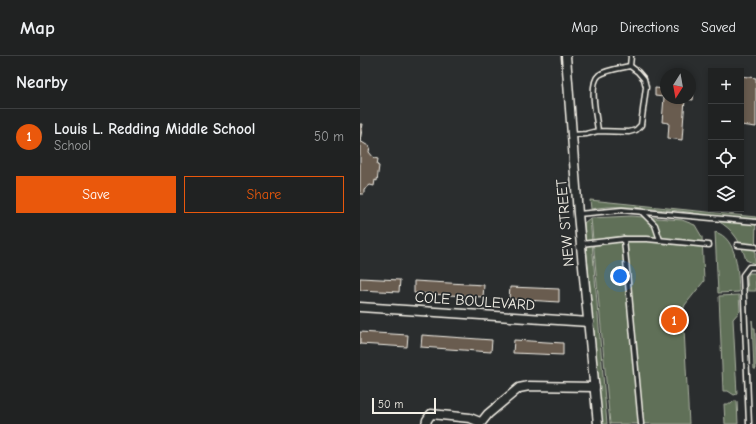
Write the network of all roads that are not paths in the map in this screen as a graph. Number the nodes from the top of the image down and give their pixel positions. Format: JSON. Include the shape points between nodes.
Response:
{"nodes":[{"id":1,"x":566,"y":56,"type":"edge"},
{"id":2,"x":631,"y":56,"type":"edge"},
{"id":3,"x":630,"y":66,"type":"junction"},
{"id":4,"x":598,"y":131,"type":"junction"},
{"id":5,"x":572,"y":135,"type":"junction"},
{"id":6,"x":642,"y":212,"type":"junction"},
{"id":7,"x":578,"y":214,"type":"junction"},
{"id":8,"x":756,"y":222,"type":"edge"},
{"id":9,"x":624,"y":239,"type":"junction"},
{"id":10,"x":660,"y":240,"type":"junction"},
{"id":11,"x":581,"y":244,"type":"junction"},
{"id":12,"x":709,"y":245,"type":"dead end"},
{"id":13,"x":736,"y":246,"type":"dead end"},
{"id":14,"x":756,"y":247,"type":"edge"},
{"id":15,"x":756,"y":267,"type":"edge"},
{"id":16,"x":360,"y":307,"type":"edge"},
{"id":17,"x":588,"y":322,"type":"junction"},
{"id":18,"x":595,"y":387,"type":"junction"},
{"id":19,"x":480,"y":423,"type":"edge"},
{"id":20,"x":426,"y":424,"type":"edge"},
{"id":21,"x":598,"y":424,"type":"edge"},
{"id":22,"x":641,"y":424,"type":"edge"},
{"id":23,"x":749,"y":424,"type":"edge"}],
"edges":[{"from":1,"to":5,"type":"street","name":"NEW STREET"},
{"from":2,"to":3,"type":"lane"},
{"from":3,"to":4,"type":"lane","via":[[599,75],[595,81],[593,91]]},
{"from":3,"to":4,"type":"lane","via":[[644,79],[646,87],[640,125],[636,130],[629,132]]},
{"from":4,"to":5,"type":"lane"},
{"from":5,"to":7,"type":"street","name":"NEW STREET"},
{"from":6,"to":7,"type":"lane","via":[[622,210]]},
{"from":6,"to":8,"type":"lane"},
{"from":6,"to":10,"type":"lane","via":[[655,225]]},
{"from":7,"to":11,"type":"street","name":"NEW STREET"},
{"from":9,"to":10,"type":"lane"},
{"from":9,"to":11,"type":"lane"},
{"from":9,"to":22,"type":"lane"},
{"from":10,"to":12,"type":"lane"},
{"from":11,"to":17,"type":"street","name":"NEW STREET"},
{"from":13,"to":14,"type":"lane"},
{"from":15,"to":23,"type":"lane","via":[[749,267],[743,275]]},
{"from":16,"to":17,"type":"street","name":"COLE BOULEVARD"},
{"from":17,"to":18,"type":"street","name":"NEW STREET"},
{"from":18,"to":19,"type":"street","via":[[520,388]]},
{"from":18,"to":21,"type":"street","name":"NEW STREET"},
{"from":19,"to":20,"type":"street","via":[[470,418],[431,414]]}]}
